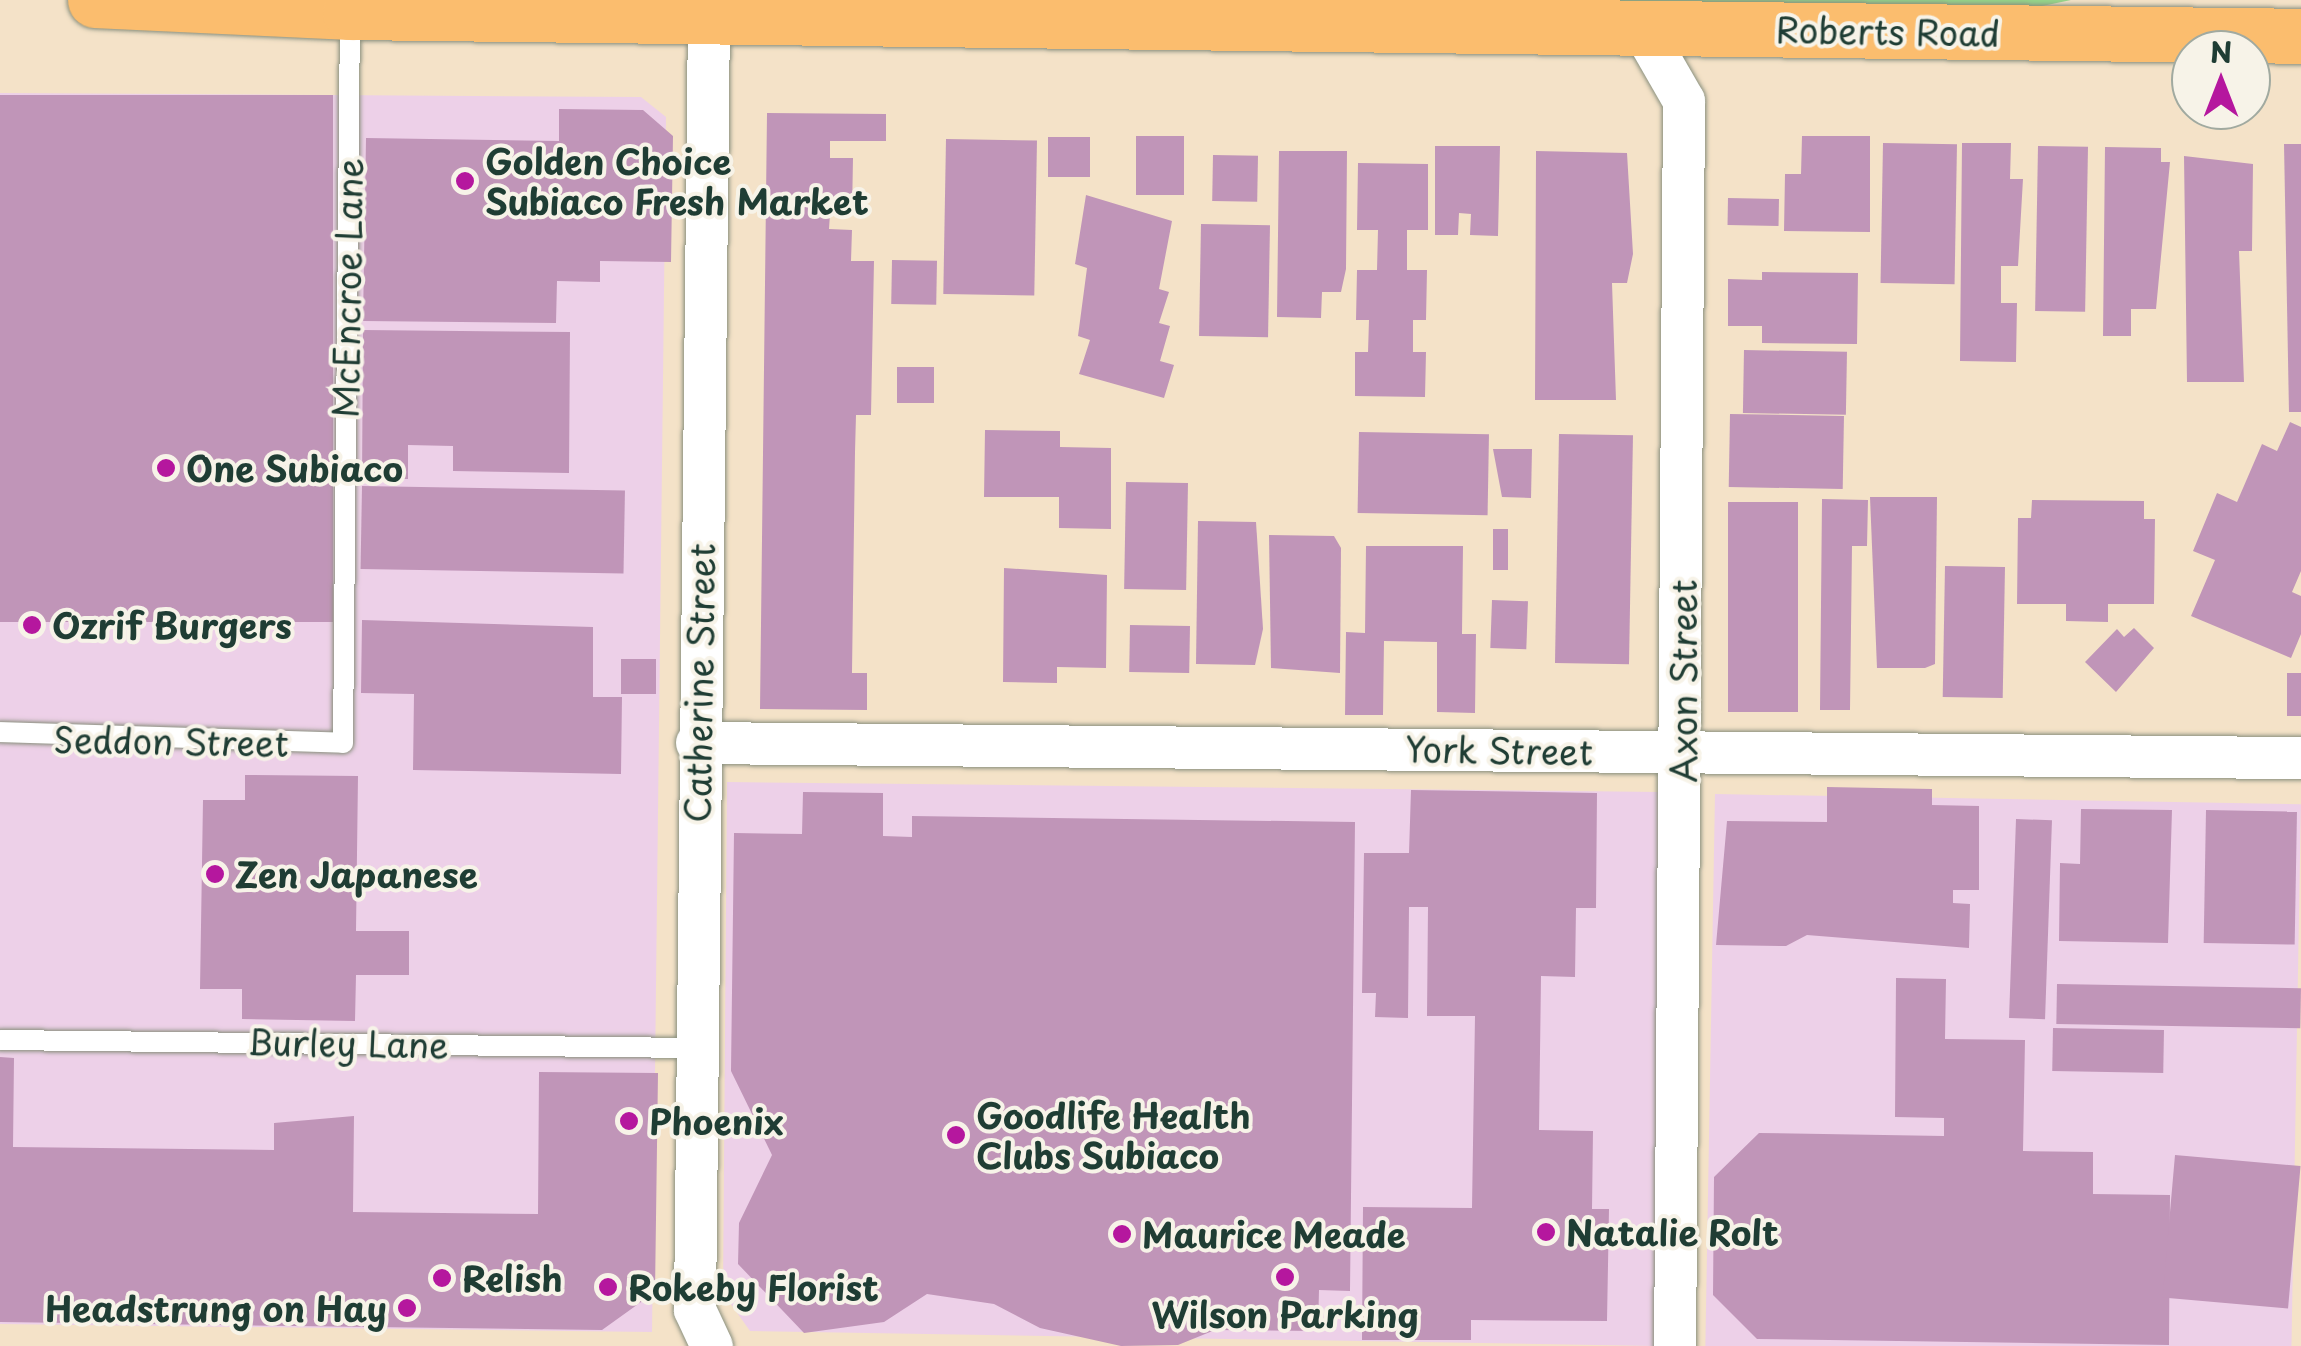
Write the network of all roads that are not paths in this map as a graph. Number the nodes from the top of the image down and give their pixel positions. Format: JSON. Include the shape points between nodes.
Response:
{"nodes":[{"id":1,"x":94,"y":0,"type":"edge"},
{"id":2,"x":350,"y":12,"type":"junction"},
{"id":3,"x":710,"y":16,"type":"junction"},
{"id":4,"x":1642,"y":28,"type":"junction"},
{"id":5,"x":2301,"y":36,"type":"edge"},
{"id":6,"x":0,"y":732,"type":"edge"},
{"id":7,"x":343,"y":743,"type":"joint"},
{"id":8,"x":698,"y":743,"type":"junction"},
{"id":9,"x":1683,"y":752,"type":"junction"},
{"id":10,"x":2301,"y":758,"type":"edge"},
{"id":11,"x":0,"y":1040,"type":"edge"},
{"id":12,"x":697,"y":1048,"type":"junction"},
{"id":13,"x":712,"y":1346,"type":"edge"},
{"id":14,"x":1674,"y":1346,"type":"edge"}],
"edges":[{"from":1,"to":2,"type":"main road","name":"Roberts Road"},
{"from":2,"to":3,"type":"main road","name":"Roberts Road"},
{"from":2,"to":7,"type":"lane","name":"McEncroe Lane"},
{"from":3,"to":4,"type":"main road","name":"Roberts Road"},
{"from":3,"to":8,"type":"street","name":"Catherine Street"},
{"from":4,"to":5,"type":"main road","name":"Roberts Road"},
{"from":4,"to":9,"type":"street","name":"Axon Street","via":[[1684,101]]},
{"from":6,"to":7,"type":"lane","name":"Seddon Street"},
{"from":8,"to":9,"type":"street","name":"York Street"},
{"from":8,"to":12,"type":"street","name":"Catherine Street"},
{"from":9,"to":10,"type":"street","name":"York Street"},
{"from":9,"to":14,"type":"street","name":"Axon Street"},
{"from":11,"to":12,"type":"lane","name":"Burley Lane"},
{"from":12,"to":13,"type":"street","name":"Catherine Street","via":[[694,1310]]}]}
